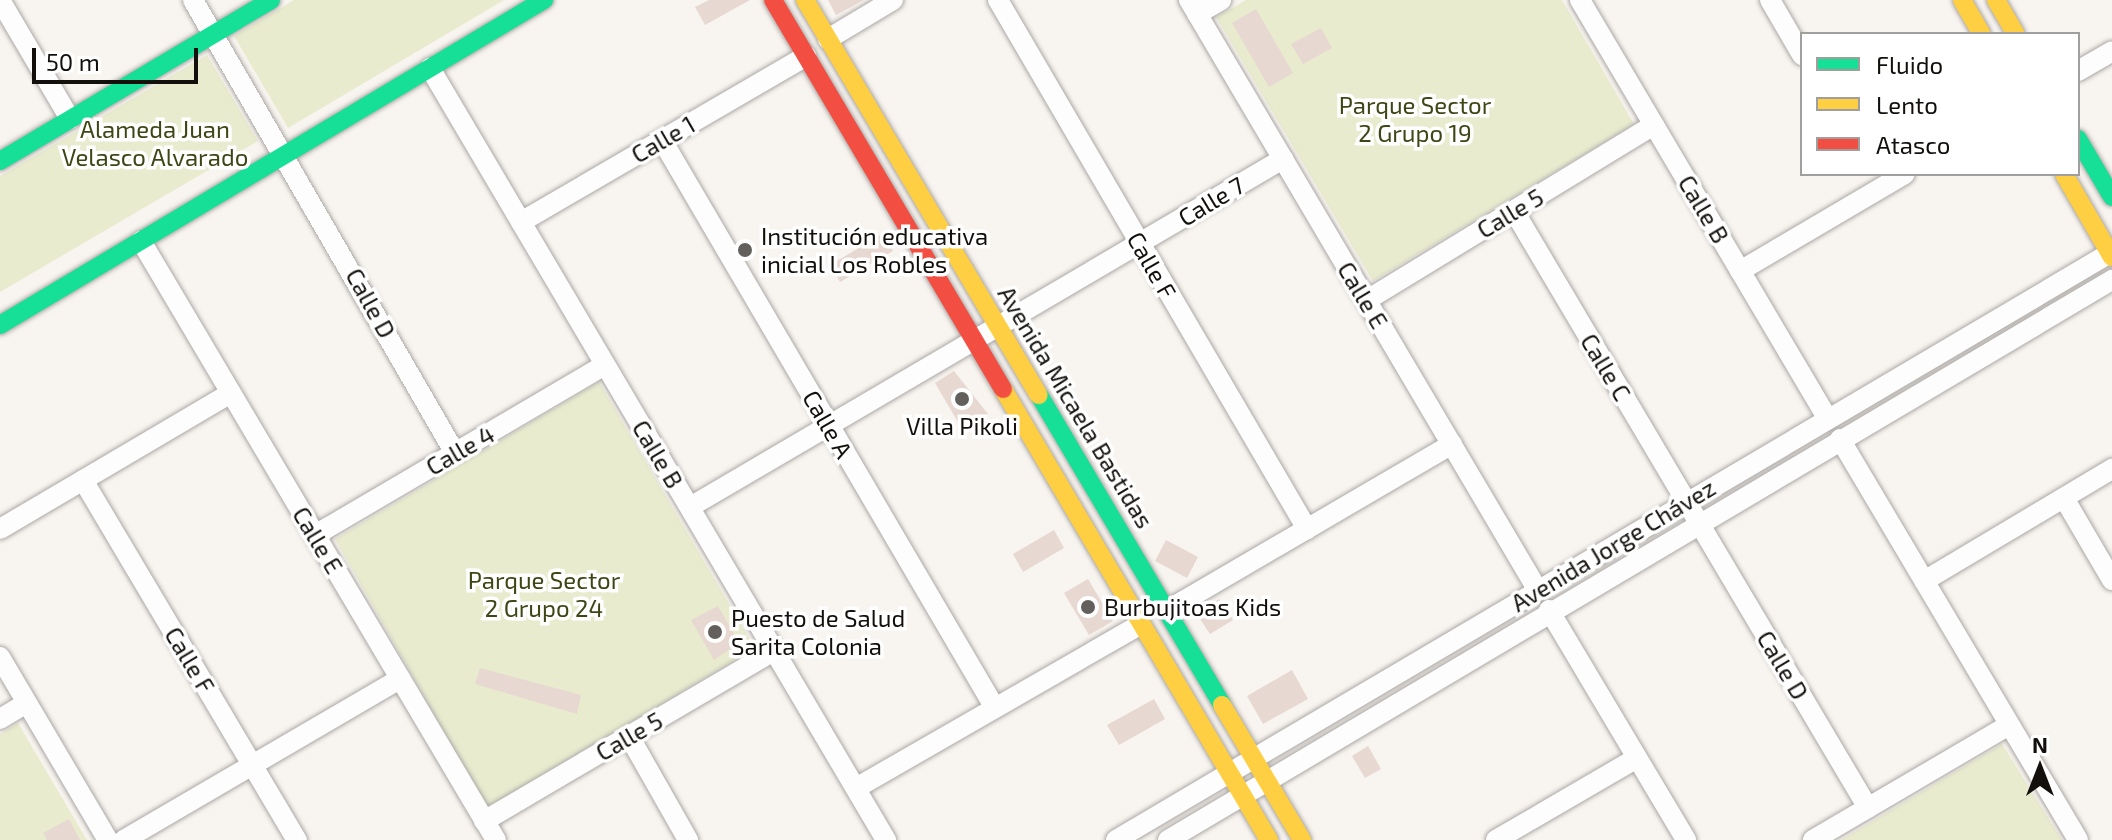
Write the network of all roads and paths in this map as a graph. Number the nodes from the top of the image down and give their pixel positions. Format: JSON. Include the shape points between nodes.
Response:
{"nodes":[{"id":1,"x":0,"y":0,"type":"edge"},
{"id":2,"x":193,"y":0,"type":"edge"},
{"id":3,"x":271,"y":0,"type":"edge"},
{"id":4,"x":544,"y":0,"type":"edge"},
{"id":5,"x":773,"y":0,"type":"edge"},
{"id":6,"x":805,"y":0,"type":"edge"},
{"id":7,"x":893,"y":0,"type":"edge"},
{"id":8,"x":998,"y":0,"type":"edge"},
{"id":9,"x":1221,"y":0,"type":"edge"},
{"id":10,"x":1580,"y":0,"type":"edge"},
{"id":11,"x":1770,"y":0,"type":"edge"},
{"id":12,"x":1962,"y":0,"type":"edge"},
{"id":13,"x":1996,"y":0,"type":"edge"},
{"id":14,"x":1193,"y":7,"type":"edge"},
{"id":15,"x":1981,"y":32,"type":"edge"},
{"id":16,"x":2015,"y":32,"type":"edge"},
{"id":17,"x":213,"y":34,"type":"junction"},
{"id":18,"x":828,"y":39,"type":"junction"},
{"id":19,"x":2112,"y":51,"type":"edge"},
{"id":20,"x":1800,"y":52,"type":"edge"},
{"id":21,"x":806,"y":56,"type":"junction"},
{"id":22,"x":430,"y":68,"type":"junction"},
{"id":23,"x":2080,"y":70,"type":"edge"},
{"id":24,"x":70,"y":119,"type":"junction"},
{"id":25,"x":1654,"y":125,"type":"junction"},
{"id":26,"x":662,"y":140,"type":"junction"},
{"id":27,"x":2080,"y":142,"type":"edge"},
{"id":28,"x":286,"y":154,"type":"junction"},
{"id":29,"x":1283,"y":159,"type":"junction"},
{"id":30,"x":0,"y":161,"type":"edge"},
{"id":31,"x":1896,"y":176,"type":"edge"},
{"id":32,"x":2065,"y":176,"type":"edge"},
{"id":33,"x":1875,"y":181,"type":"edge"},
{"id":34,"x":2112,"y":197,"type":"edge"},
{"id":35,"x":1514,"y":211,"type":"junction"},
{"id":36,"x":521,"y":222,"type":"junction"},
{"id":37,"x":141,"y":241,"type":"junction"},
{"id":38,"x":1140,"y":243,"type":"junction"},
{"id":39,"x":2111,"y":254,"type":"edge"},
{"id":40,"x":1740,"y":271,"type":"junction"},
{"id":41,"x":2112,"y":280,"type":"edge"},
{"id":42,"x":1367,"y":300,"type":"junction"},
{"id":43,"x":0,"y":325,"type":"edge"},
{"id":44,"x":1000,"y":326,"type":"junction"},
{"id":45,"x":973,"y":342,"type":"junction"},
{"id":46,"x":605,"y":365,"type":"junction"},
{"id":47,"x":231,"y":393,"type":"junction"},
{"id":48,"x":1827,"y":417,"type":"junction"},
{"id":49,"x":829,"y":426,"type":"junction"},
{"id":50,"x":1840,"y":439,"type":"junction"},
{"id":51,"x":1452,"y":444,"type":"junction"},
{"id":52,"x":455,"y":453,"type":"junction"},
{"id":53,"x":2112,"y":469,"type":"edge"},
{"id":54,"x":83,"y":480,"type":"junction"},
{"id":55,"x":2064,"y":498,"type":"junction"},
{"id":56,"x":1687,"y":501,"type":"junction"},
{"id":57,"x":690,"y":507,"type":"junction"},
{"id":58,"x":1699,"y":522,"type":"junction"},
{"id":59,"x":0,"y":529,"type":"edge"},
{"id":60,"x":1307,"y":529,"type":"junction"},
{"id":61,"x":315,"y":535,"type":"junction"},
{"id":62,"x":2112,"y":580,"type":"edge"},
{"id":63,"x":1924,"y":581,"type":"junction"},
{"id":64,"x":1537,"y":589,"type":"junction"},
{"id":65,"x":1168,"y":610,"type":"junction"},
{"id":66,"x":1549,"y":610,"type":"junction"},
{"id":67,"x":1139,"y":625,"type":"junction"},
{"id":68,"x":774,"y":651,"type":"junction"},
{"id":69,"x":0,"y":657,"type":"edge"},
{"id":70,"x":400,"y":679,"type":"junction"},
{"id":71,"x":27,"y":703,"type":"junction"},
{"id":72,"x":995,"y":708,"type":"junction"},
{"id":73,"x":0,"y":719,"type":"edge"},
{"id":74,"x":2009,"y":725,"type":"junction"},
{"id":75,"x":629,"y":736,"type":"junction"},
{"id":76,"x":1255,"y":757,"type":"junction"},
{"id":77,"x":1637,"y":758,"type":"junction"},
{"id":78,"x":253,"y":765,"type":"junction"},
{"id":79,"x":1230,"y":772,"type":"junction"},
{"id":80,"x":1267,"y":780,"type":"junction"},
{"id":81,"x":856,"y":788,"type":"junction"},
{"id":82,"x":1242,"y":795,"type":"junction"},
{"id":83,"x":1868,"y":808,"type":"junction"},
{"id":84,"x":484,"y":821,"type":"junction"},
{"id":85,"x":108,"y":840,"type":"edge"},
{"id":86,"x":124,"y":840,"type":"edge"},
{"id":87,"x":297,"y":840,"type":"edge"},
{"id":88,"x":496,"y":840,"type":"edge"},
{"id":89,"x":688,"y":840,"type":"edge"},
{"id":90,"x":886,"y":840,"type":"edge"},
{"id":91,"x":1116,"y":840,"type":"edge"},
{"id":92,"x":1168,"y":840,"type":"edge"},
{"id":93,"x":1269,"y":840,"type":"edge"},
{"id":94,"x":1302,"y":840,"type":"edge"},
{"id":95,"x":1496,"y":840,"type":"edge"},
{"id":96,"x":1686,"y":840,"type":"edge"},
{"id":97,"x":1813,"y":840,"type":"edge"},
{"id":98,"x":2078,"y":840,"type":"edge"}],
"edges":[{"from":1,"to":24,"type":"street"},
{"from":2,"to":17,"type":"street"},
{"from":3,"to":17,"type":"street"},
{"from":4,"to":22,"type":"street"},
{"from":5,"to":21,"type":"street"},
{"from":6,"to":18,"type":"street","name":"Avenida Micaela Bastidas"},
{"from":7,"to":18,"type":"street"},
{"from":8,"to":38,"type":"street","name":"Calle F"},
{"from":9,"to":14,"type":"street"},
{"from":10,"to":25,"type":"street","name":"Calle B"},
{"from":11,"to":20,"type":"street"},
{"from":12,"to":15,"type":"street"},
{"from":13,"to":16,"type":"street"},
{"from":14,"to":29,"type":"street","name":"Calle E"},
{"from":17,"to":24,"type":"street"},
{"from":17,"to":28,"type":"street"},
{"from":18,"to":44,"type":"street","name":"Avenida Micaela Bastidas"},
{"from":19,"to":23,"type":"street"},
{"from":21,"to":26,"type":"street","name":"Calle 1"},
{"from":21,"to":45,"type":"street"},
{"from":22,"to":28,"type":"street"},
{"from":22,"to":36,"type":"street","name":"Calle B"},
{"from":24,"to":30,"type":"street"},
{"from":25,"to":35,"type":"street","name":"Calle 5"},
{"from":25,"to":40,"type":"street","name":"Calle B"},
{"from":26,"to":36,"type":"street","name":"Calle 1"},
{"from":26,"to":49,"type":"street","name":"Calle A"},
{"from":27,"to":34,"type":"street"},
{"from":28,"to":37,"type":"street"},
{"from":28,"to":52,"type":"street","name":"Calle D"},
{"from":29,"to":38,"type":"street","name":"Calle 7"},
{"from":29,"to":42,"type":"street","name":"Calle E"},
{"from":31,"to":33,"type":"street"},
{"from":32,"to":39,"type":"street"},
{"from":33,"to":40,"type":"street"},
{"from":35,"to":42,"type":"street","name":"Calle 5"},
{"from":35,"to":56,"type":"street","name":"Calle C"},
{"from":36,"to":46,"type":"street","name":"Calle B"},
{"from":37,"to":43,"type":"street"},
{"from":37,"to":47,"type":"street","name":"Calle E"},
{"from":38,"to":44,"type":"street","name":"Calle 7"},
{"from":38,"to":60,"type":"street","name":"Calle F"},
{"from":39,"to":48,"type":"street","name":"Avenida Jorge Chávez"},
{"from":40,"to":48,"type":"street","name":"Calle B"},
{"from":41,"to":50,"type":"street","name":"Avenida Jorge Chávez"},
{"from":42,"to":51,"type":"street","name":"Calle E"},
{"from":44,"to":45,"type":"street","name":"Calle 7"},
{"from":44,"to":65,"type":"street","name":"Avenida Micaela Bastidas"},
{"from":45,"to":49,"type":"street","name":"Calle 7"},
{"from":45,"to":67,"type":"street"},
{"from":46,"to":52,"type":"street","name":"Calle 4"},
{"from":46,"to":57,"type":"street","name":"Calle B"},
{"from":47,"to":54,"type":"street"},
{"from":47,"to":61,"type":"street","name":"Calle E"},
{"from":48,"to":56,"type":"street","name":"Avenida Jorge Chávez"},
{"from":49,"to":57,"type":"street","name":"Calle 7"},
{"from":49,"to":72,"type":"street","name":"Calle A"},
{"from":50,"to":58,"type":"street","name":"Avenida Jorge Chávez"},
{"from":50,"to":63,"type":"street"},
{"from":51,"to":60,"type":"street"},
{"from":51,"to":64,"type":"street","name":"Calle E"},
{"from":52,"to":61,"type":"street","name":"Calle 4"},
{"from":53,"to":55,"type":"street"},
{"from":54,"to":59,"type":"street"},
{"from":54,"to":78,"type":"street","name":"Calle F"},
{"from":55,"to":62,"type":"street"},
{"from":55,"to":63,"type":"street"},
{"from":56,"to":58,"type":"street","name":"Calle C"},
{"from":56,"to":64,"type":"street","name":"Avenida Jorge Chávez"},
{"from":57,"to":68,"type":"street","name":"Calle B"},
{"from":58,"to":66,"type":"street","name":"Avenida Jorge Chávez"},
{"from":58,"to":83,"type":"street","name":"Calle D"},
{"from":60,"to":65,"type":"street"},
{"from":61,"to":70,"type":"street","name":"Calle E"},
{"from":63,"to":74,"type":"street"},
{"from":64,"to":76,"type":"street","name":"Avenida Jorge Chávez"},
{"from":65,"to":76,"type":"street","name":"Avenida Micaela Bastidas"},
{"from":66,"to":77,"type":"street"},
{"from":66,"to":80,"type":"street","name":"Avenida Jorge Chávez"},
{"from":67,"to":72,"type":"street"},
{"from":67,"to":79,"type":"street"},
{"from":68,"to":75,"type":"street","name":"Calle 5"},
{"from":68,"to":81,"type":"street","name":"Calle B"},
{"from":69,"to":71,"type":"street"},
{"from":70,"to":78,"type":"street"},
{"from":70,"to":84,"type":"street","name":"Calle E"},
{"from":71,"to":73,"type":"street"},
{"from":71,"to":85,"type":"street"},
{"from":72,"to":81,"type":"street"},
{"from":74,"to":83,"type":"street"},
{"from":74,"to":98,"type":"street"},
{"from":75,"to":84,"type":"street","name":"Calle 5"},
{"from":75,"to":89,"type":"street"},
{"from":76,"to":79,"type":"street","name":"Avenida Jorge Chávez"},
{"from":76,"to":80,"type":"street","name":"Avenida Micaela Bastidas"},
{"from":77,"to":95,"type":"street"},
{"from":77,"to":96,"type":"street"},
{"from":78,"to":86,"type":"street"},
{"from":78,"to":87,"type":"street","name":"Calle F"},
{"from":79,"to":82,"type":"street"},
{"from":79,"to":91,"type":"street","name":"Avenida Jorge Chávez"},
{"from":80,"to":82,"type":"street","name":"Avenida Jorge Chávez"},
{"from":80,"to":94,"type":"street","name":"Avenida Micaela Bastidas"},
{"from":81,"to":90,"type":"street","name":"Calle B"},
{"from":82,"to":92,"type":"street","name":"Avenida Jorge Chávez"},
{"from":82,"to":93,"type":"street"},
{"from":83,"to":97,"type":"street"},
{"from":84,"to":88,"type":"street","name":"Calle E"}]}
